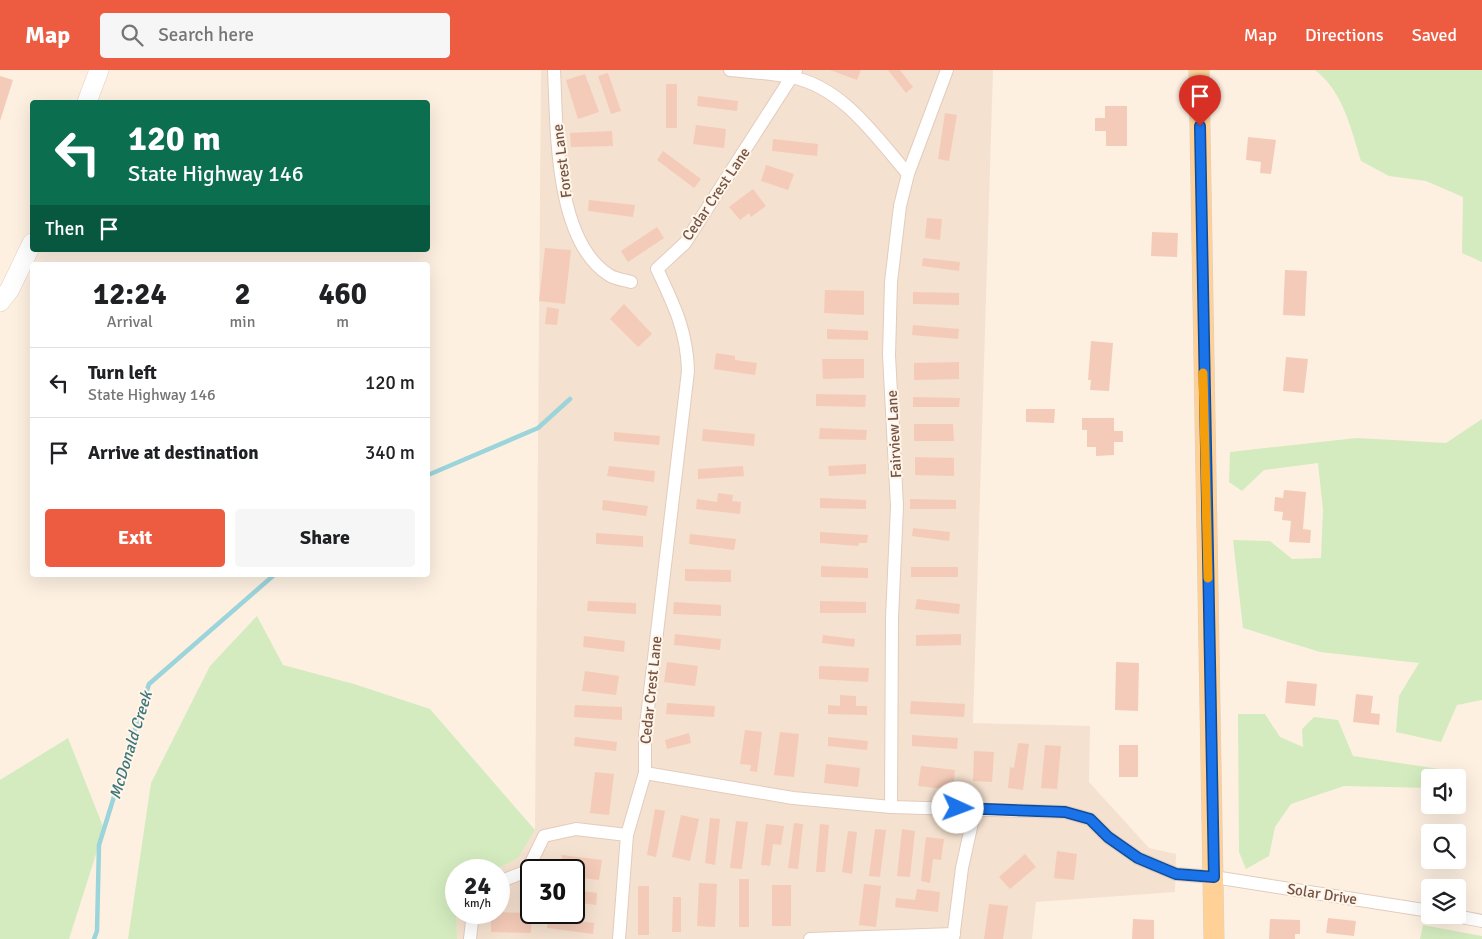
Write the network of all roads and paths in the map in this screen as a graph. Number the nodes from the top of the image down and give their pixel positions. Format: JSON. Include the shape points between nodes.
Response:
{"nodes":[{"id":1,"x":99,"y":70,"type":"edge"},
{"id":2,"x":554,"y":70,"type":"edge"},
{"id":3,"x":730,"y":70,"type":"edge"},
{"id":4,"x":947,"y":70,"type":"edge"},
{"id":5,"x":1199,"y":70,"type":"edge"},
{"id":6,"x":795,"y":73,"type":"edge"},
{"id":7,"x":88,"y":100,"type":"edge"},
{"id":8,"x":908,"y":174,"type":"junction"},
{"id":9,"x":30,"y":247,"type":"edge"},
{"id":10,"x":631,"y":282,"type":"dead end"},
{"id":11,"x":0,"y":302,"type":"edge"},
{"id":12,"x":645,"y":773,"type":"junction"},
{"id":13,"x":891,"y":807,"type":"junction"},
{"id":14,"x":975,"y":809,"type":"junction"},
{"id":15,"x":627,"y":835,"type":"junction"},
{"id":16,"x":1214,"y":877,"type":"junction"},
{"id":17,"x":510,"y":878,"type":"edge"},
{"id":18,"x":1421,"y":910,"type":"edge"},
{"id":19,"x":1466,"y":918,"type":"edge"},
{"id":20,"x":1482,"y":922,"type":"edge"},
{"id":21,"x":472,"y":924,"type":"edge"},
{"id":22,"x":953,"y":936,"type":"edge"},
{"id":23,"x":470,"y":939,"type":"edge"},
{"id":24,"x":619,"y":939,"type":"edge"},
{"id":25,"x":810,"y":939,"type":"edge"},
{"id":26,"x":1214,"y":939,"type":"edge"}],
"edges":[{"from":1,"to":7,"type":"street"},
{"from":2,"to":10,"type":"street","name":"Forest Lane","via":[[562,188],[575,228],[598,266],[610,276]]},
{"from":3,"to":6,"type":"street"},
{"from":4,"to":8,"type":"street","name":"Fairview Lane"},
{"from":5,"to":16,"type":"main road"},
{"from":6,"to":8,"type":"street","via":[[846,105]]},
{"from":6,"to":12,"type":"street","name":"Cedar Crest Lane","via":[[689,236],[657,269],[678,314],[687,346],[688,371],[645,734]]},
{"from":8,"to":13,"type":"street","name":"Fairview Lane","via":[[900,206],[891,282],[889,355],[898,506],[892,618]]},
{"from":9,"to":11,"type":"street"},
{"from":12,"to":13,"type":"street","via":[[793,798]]},
{"from":12,"to":15,"type":"street"},
{"from":13,"to":14,"type":"street"},
{"from":14,"to":16,"type":"street","via":[[1073,814],[1090,819],[1108,837],[1138,858],[1176,874]]},
{"from":14,"to":22,"type":"street","via":[[962,868]]},
{"from":15,"to":17,"type":"street","via":[[576,829],[544,836],[527,872]]},
{"from":15,"to":24,"type":"street"},
{"from":16,"to":18,"type":"street","name":"Solar Drive"},
{"from":16,"to":26,"type":"main road"},
{"from":19,"to":20,"type":"street"},
{"from":21,"to":23,"type":"street"},
{"from":22,"to":25,"type":"street"}]}
